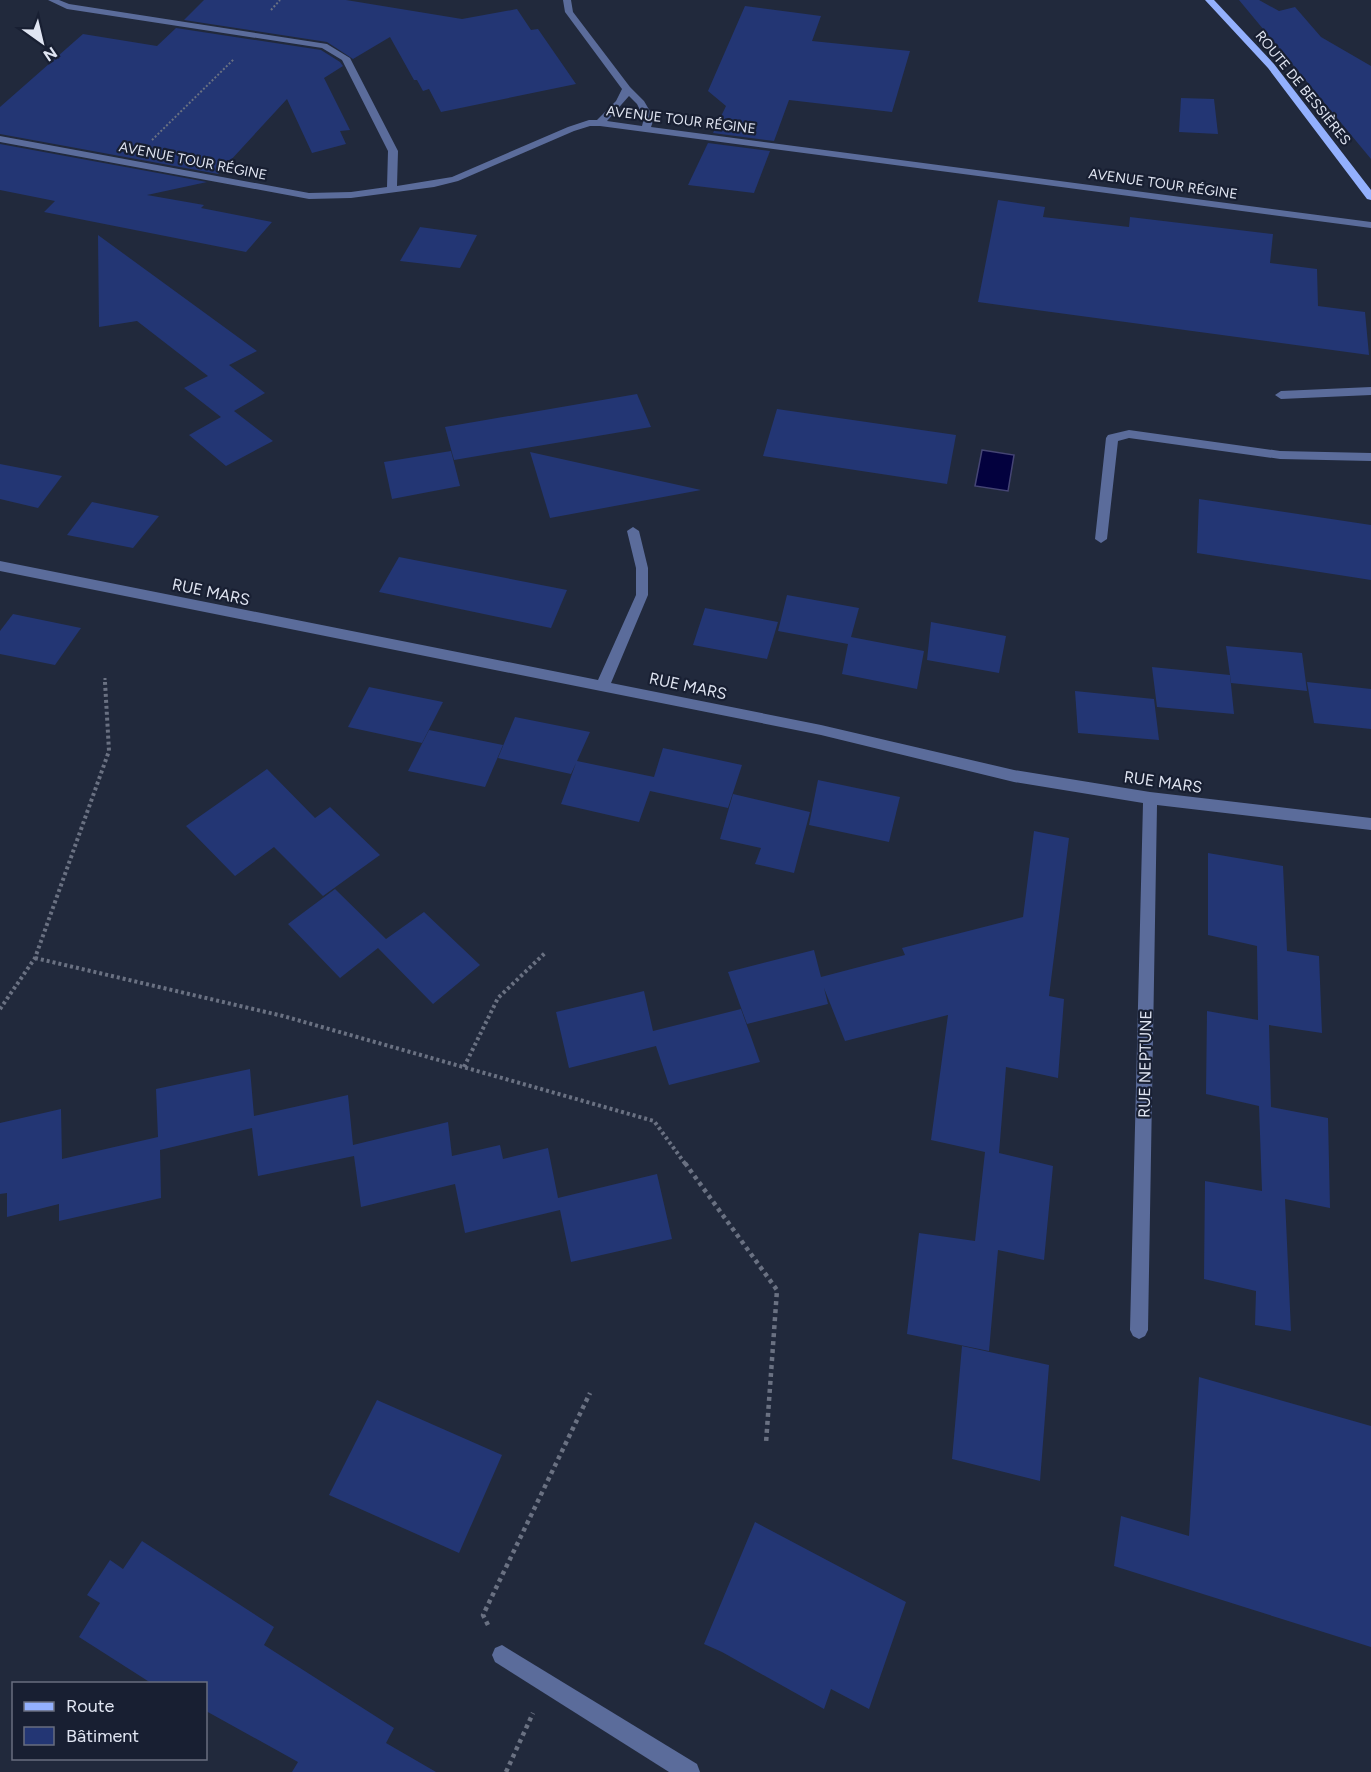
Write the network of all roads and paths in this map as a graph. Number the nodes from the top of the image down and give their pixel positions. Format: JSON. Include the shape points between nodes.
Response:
{"nodes":[{"id":1,"x":52,"y":0,"type":"edge"},
{"id":2,"x":280,"y":0,"type":"edge"},
{"id":3,"x":567,"y":0,"type":"edge"},
{"id":4,"x":1209,"y":0,"type":"edge"},
{"id":5,"x":249,"y":35,"type":"junction"},
{"id":6,"x":627,"y":89,"type":"junction"},
{"id":7,"x":600,"y":123,"type":"junction"},
{"id":8,"x":646,"y":129,"type":"junction"},
{"id":9,"x":0,"y":139,"type":"edge"},
{"id":10,"x":130,"y":162,"type":"junction"},
{"id":11,"x":392,"y":189,"type":"junction"},
{"id":12,"x":1371,"y":197,"type":"edge"},
{"id":13,"x":1371,"y":225,"type":"edge"},
{"id":14,"x":1371,"y":391,"type":"edge"},
{"id":15,"x":1281,"y":395,"type":"dead end"},
{"id":16,"x":1371,"y":457,"type":"edge"},
{"id":17,"x":633,"y":531,"type":"dead end"},
{"id":18,"x":1101,"y":539,"type":"dead end"},
{"id":19,"x":0,"y":566,"type":"edge"},
{"id":20,"x":105,"y":678,"type":"dead end"},
{"id":21,"x":603,"y":685,"type":"junction"},
{"id":22,"x":1150,"y":798,"type":"junction"},
{"id":23,"x":1371,"y":824,"type":"edge"},
{"id":24,"x":545,"y":954,"type":"dead end"},
{"id":25,"x":35,"y":957,"type":"junction"},
{"id":26,"x":0,"y":1009,"type":"edge"},
{"id":27,"x":464,"y":1067,"type":"junction"},
{"id":28,"x":1139,"y":1330,"type":"dead end"},
{"id":29,"x":590,"y":1394,"type":"dead end"},
{"id":30,"x":766,"y":1443,"type":"dead end"},
{"id":31,"x":502,"y":1654,"type":"joint"},
{"id":32,"x":547,"y":1682,"type":"junction"},
{"id":33,"x":506,"y":1772,"type":"edge"},
{"id":34,"x":689,"y":1772,"type":"edge"}],
"edges":[{"from":1,"to":5,"type":"street","via":[[67,6]]},
{"from":2,"to":5,"type":"path"},
{"from":3,"to":6,"type":"street","via":[[569,12]]},
{"from":4,"to":12,"type":"main road","name":"ROUTE DE BESSIÈRES","via":[[1271,66]]},
{"from":5,"to":10,"type":"path","via":[[235,58]]},
{"from":5,"to":11,"type":"street","via":[[324,46],[346,58],[393,151]]},
{"from":6,"to":7,"type":"street","via":[[626,97]]},
{"from":6,"to":8,"type":"street","via":[[649,118]]},
{"from":7,"to":8,"type":"street","name":"AVENUE TOUR RÉGINE"},
{"from":7,"to":11,"type":"street","name":"AVENUE TOUR RÉGINE","via":[[571,129],[455,179]]},
{"from":8,"to":13,"type":"street","name":"AVENUE TOUR RÉGINE"},
{"from":9,"to":10,"type":"street","name":"AVENUE TOUR RÉGINE"},
{"from":10,"to":11,"type":"street","name":"AVENUE TOUR RÉGINE","via":[[309,196]]},
{"from":14,"to":15,"type":"street"},
{"from":16,"to":18,"type":"street","via":[[1331,460],[1129,434],[1112,438]]},
{"from":17,"to":21,"type":"street","via":[[642,568],[642,595]]},
{"from":19,"to":21,"type":"street","name":"RUE MARS"},
{"from":20,"to":25,"type":"path","via":[[109,751]]},
{"from":21,"to":22,"type":"street","name":"RUE MARS","via":[[821,730],[1014,776]]},
{"from":22,"to":23,"type":"street","name":"RUE MARS"},
{"from":22,"to":28,"type":"street","name":"RUE NEPTUNE"},
{"from":24,"to":27,"type":"path","via":[[498,998]]},
{"from":25,"to":26,"type":"path"},
{"from":25,"to":27,"type":"path","via":[[283,1016]]},
{"from":27,"to":30,"type":"path","via":[[654,1121],[777,1290]]},
{"from":29,"to":31,"type":"path","via":[[483,1615]]},
{"from":31,"to":32,"type":"street"},
{"from":32,"to":33,"type":"path"},
{"from":32,"to":34,"type":"street"}]}
